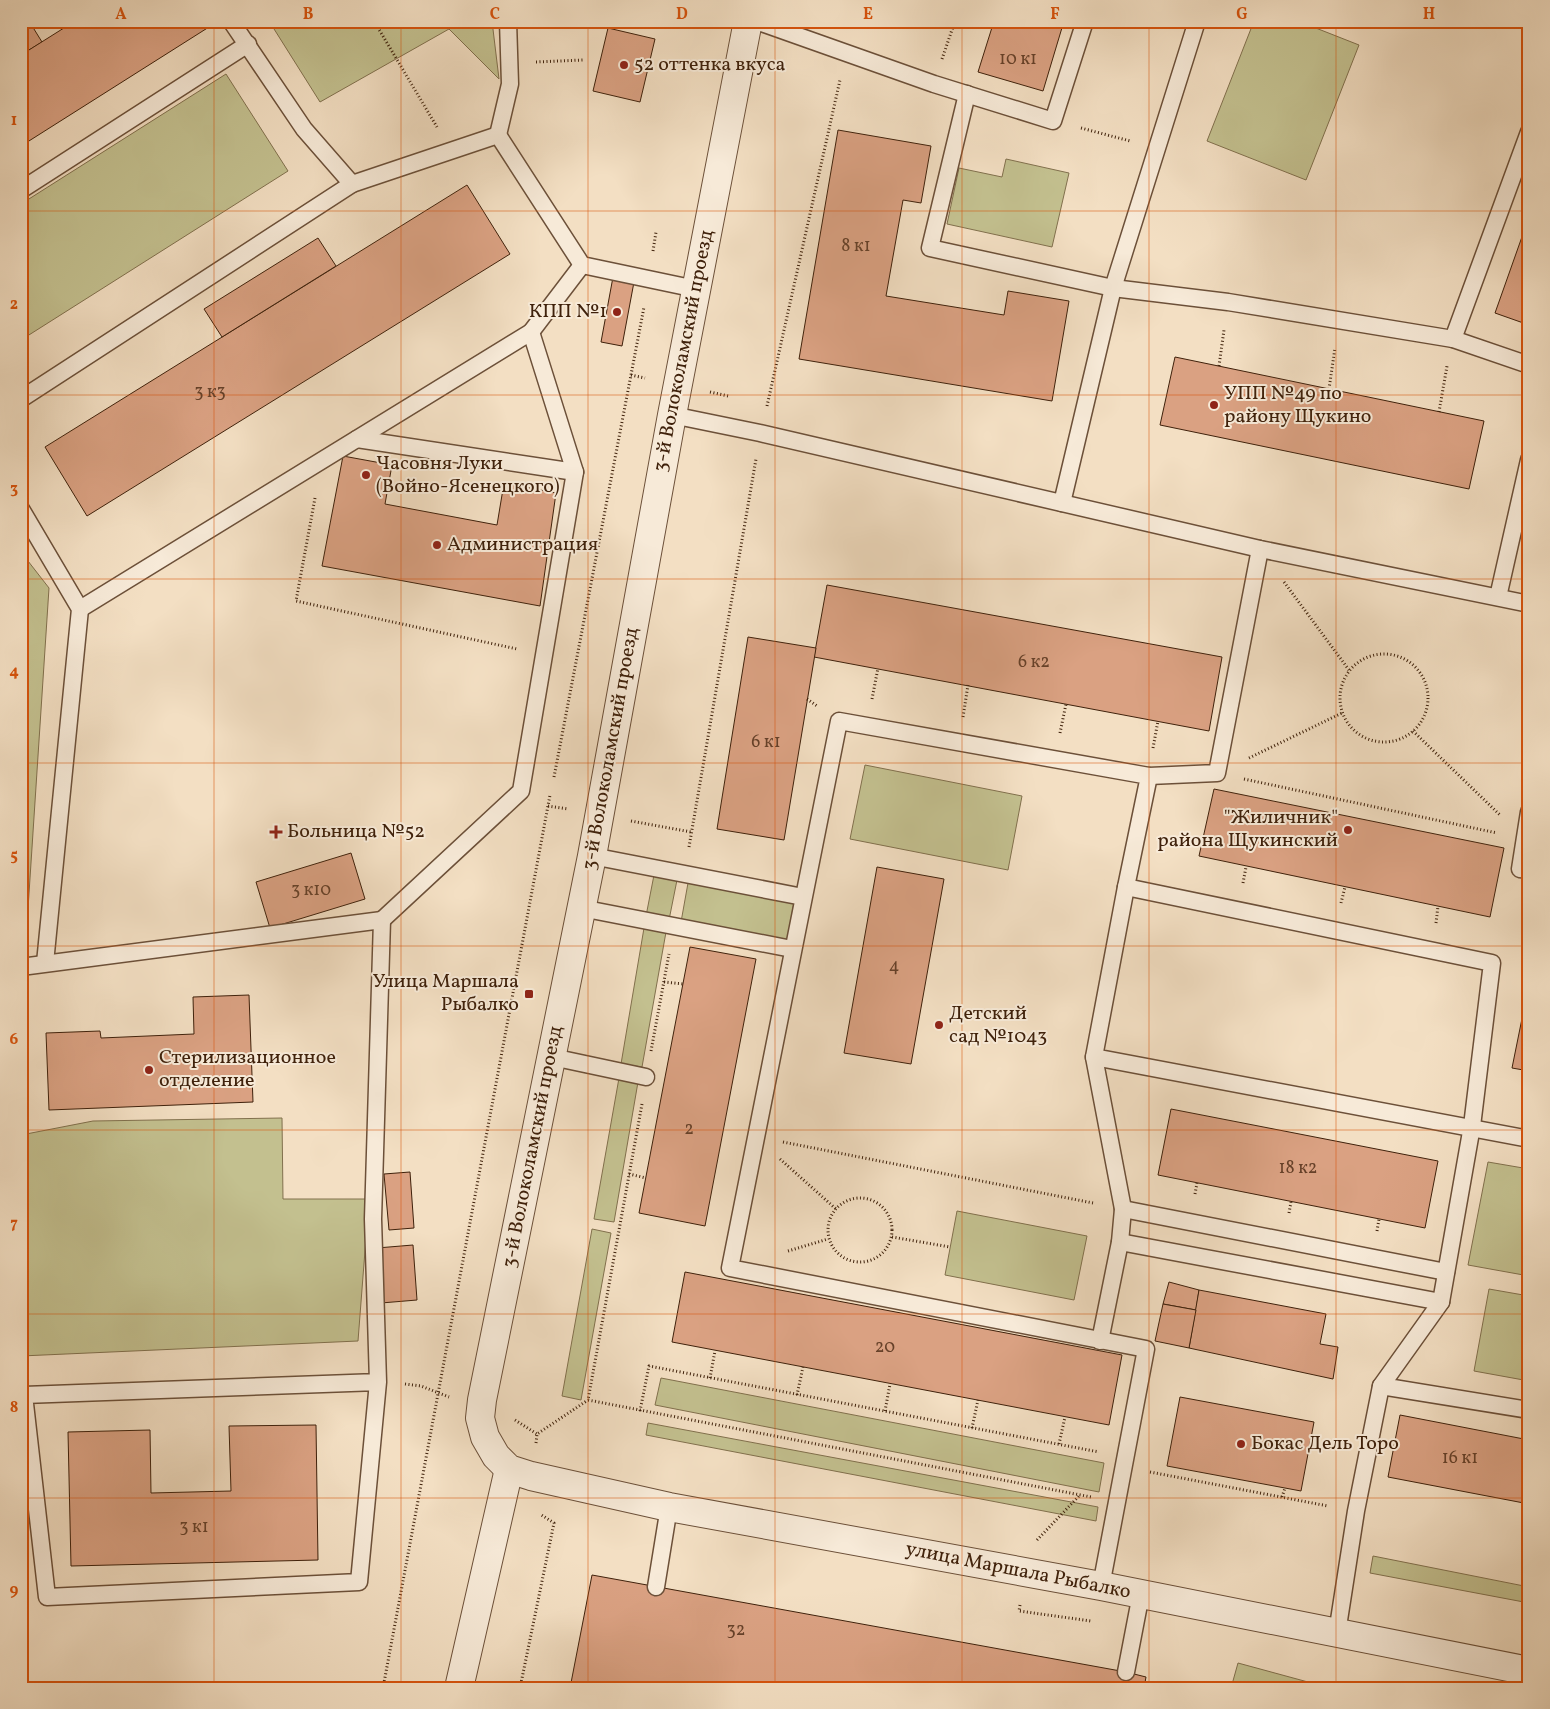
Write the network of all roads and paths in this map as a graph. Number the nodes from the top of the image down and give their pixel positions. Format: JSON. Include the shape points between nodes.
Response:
{"nodes":[{"id":1,"x":231,"y":21,"type":"edge"},
{"id":2,"x":374,"y":21,"type":"edge"},
{"id":3,"x":508,"y":21,"type":"edge"},
{"id":4,"x":748,"y":21,"type":"edge"},
{"id":5,"x":756,"y":21,"type":"edge"},
{"id":6,"x":955,"y":21,"type":"edge"},
{"id":7,"x":1085,"y":21,"type":"edge"},
{"id":8,"x":1197,"y":21,"type":"edge"},
{"id":9,"x":248,"y":44,"type":"junction"},
{"id":10,"x":582,"y":60,"type":"dead end"},
{"id":11,"x":509,"y":63,"type":"junction"},
{"id":12,"x":934,"y":84,"type":"junction"},
{"id":13,"x":967,"y":94,"type":"junction"},
{"id":14,"x":1053,"y":121,"type":"junction"},
{"id":15,"x":1529,"y":132,"type":"edge"},
{"id":16,"x":498,"y":135,"type":"junction"},
{"id":17,"x":1157,"y":148,"type":"junction"},
{"id":18,"x":451,"y":151,"type":"junction"},
{"id":19,"x":352,"y":184,"type":"junction"},
{"id":20,"x":21,"y":190,"type":"edge"},
{"id":21,"x":656,"y":232,"type":"dead end"},
{"id":22,"x":582,"y":265,"type":"junction"},
{"id":23,"x":649,"y":278,"type":"junction"},
{"id":24,"x":1113,"y":288,"type":"junction"},
{"id":25,"x":696,"y":289,"type":"junction"},
{"id":26,"x":1228,"y":302,"type":"junction"},
{"id":27,"x":1340,"y":320,"type":"junction"},
{"id":28,"x":531,"y":332,"type":"junction"},
{"id":29,"x":1452,"y":338,"type":"junction"},
{"id":30,"x":1529,"y":365,"type":"edge"},
{"id":31,"x":1219,"y":366,"type":"dead end"},
{"id":32,"x":1329,"y":389,"type":"dead end"},
{"id":33,"x":21,"y":399,"type":"edge"},
{"id":34,"x":1439,"y":412,"type":"dead end"},
{"id":35,"x":672,"y":415,"type":"junction"},
{"id":36,"x":357,"y":439,"type":"junction"},
{"id":37,"x":1529,"y":460,"type":"edge"},
{"id":38,"x":322,"y":461,"type":"junction"},
{"id":39,"x":575,"y":472,"type":"junction"},
{"id":40,"x":1062,"y":503,"type":"junction"},
{"id":41,"x":21,"y":509,"type":"edge"},
{"id":42,"x":1260,"y":549,"type":"junction"},
{"id":43,"x":1498,"y":597,"type":"junction"},
{"id":44,"x":1529,"y":604,"type":"edge"},
{"id":45,"x":80,"y":609,"type":"junction"},
{"id":46,"x":546,"y":655,"type":"junction"},
{"id":47,"x":1349,"y":670,"type":"junction"},
{"id":48,"x":1342,"y":713,"type":"junction"},
{"id":49,"x":1413,"y":731,"type":"junction"},
{"id":50,"x":1217,"y":774,"type":"junction"},
{"id":51,"x":1149,"y":776,"type":"junction"},
{"id":52,"x":548,"y":806,"type":"junction"},
{"id":53,"x":572,"y":810,"type":"dead end"},
{"id":54,"x":1529,"y":812,"type":"edge"},
{"id":55,"x":628,"y":820,"type":"dead end"},
{"id":56,"x":691,"y":832,"type":"dead end"},
{"id":57,"x":1524,"y":839,"type":"junction"},
{"id":58,"x":592,"y":856,"type":"junction"},
{"id":59,"x":1529,"y":870,"type":"edge"},
{"id":60,"x":1126,"y":887,"type":"junction"},
{"id":61,"x":803,"y":897,"type":"junction"},
{"id":62,"x":581,"y":908,"type":"junction"},
{"id":63,"x":382,"y":920,"type":"junction"},
{"id":64,"x":792,"y":949,"type":"junction"},
{"id":65,"x":45,"y":962,"type":"junction"},
{"id":66,"x":21,"y":967,"type":"edge"},
{"id":67,"x":664,"y":982,"type":"dead end"},
{"id":68,"x":683,"y":984,"type":"dead end"},
{"id":69,"x":552,"y":1057,"type":"junction"},
{"id":70,"x":1094,"y":1057,"type":"junction"},
{"id":71,"x":646,"y":1077,"type":"dead end"},
{"id":72,"x":1472,"y":1126,"type":"junction"},
{"id":73,"x":755,"y":1137,"type":"junction"},
{"id":74,"x":1529,"y":1139,"type":"edge"},
{"id":75,"x":629,"y":1174,"type":"dead end"},
{"id":76,"x":646,"y":1178,"type":"dead end"},
{"id":77,"x":836,"y":1209,"type":"junction"},
{"id":78,"x":1123,"y":1209,"type":"junction"},
{"id":79,"x":892,"y":1237,"type":"junction"},
{"id":80,"x":1120,"y":1242,"type":"junction"},
{"id":81,"x":950,"y":1247,"type":"dead end"},
{"id":82,"x":1446,"y":1272,"type":"junction"},
{"id":83,"x":1441,"y":1302,"type":"junction"},
{"id":84,"x":1100,"y":1340,"type":"junction"},
{"id":85,"x":715,"y":1351,"type":"dead end"},
{"id":86,"x":802,"y":1367,"type":"dead end"},
{"id":87,"x":710,"y":1378,"type":"junction"},
{"id":88,"x":378,"y":1382,"type":"junction"},
{"id":89,"x":890,"y":1384,"type":"dead end"},
{"id":90,"x":1381,"y":1386,"type":"junction"},
{"id":91,"x":797,"y":1394,"type":"junction"},
{"id":92,"x":588,"y":1400,"type":"dead end"},
{"id":93,"x":978,"y":1400,"type":"dead end"},
{"id":94,"x":1529,"y":1410,"type":"edge"},
{"id":95,"x":640,"y":1411,"type":"dead end"},
{"id":96,"x":885,"y":1411,"type":"junction"},
{"id":97,"x":1065,"y":1417,"type":"dead end"},
{"id":98,"x":514,"y":1419,"type":"dead end"},
{"id":99,"x":972,"y":1428,"type":"junction"},
{"id":100,"x":537,"y":1434,"type":"junction"},
{"id":101,"x":1059,"y":1444,"type":"junction"},
{"id":102,"x":535,"y":1450,"type":"dead end"},
{"id":103,"x":1124,"y":1462,"type":"junction"},
{"id":104,"x":509,"y":1469,"type":"junction"},
{"id":105,"x":1284,"y":1488,"type":"dead end"},
{"id":106,"x":1079,"y":1495,"type":"dead end"},
{"id":107,"x":1282,"y":1497,"type":"junction"},
{"id":108,"x":669,"y":1506,"type":"junction"},
{"id":109,"x":1356,"y":1511,"type":"junction"},
{"id":110,"x":554,"y":1523,"type":"dead end"},
{"id":111,"x":1036,"y":1541,"type":"dead end"},
{"id":112,"x":1101,"y":1586,"type":"junction"},
{"id":113,"x":656,"y":1587,"type":"dead end"},
{"id":114,"x":1141,"y":1594,"type":"junction"},
{"id":115,"x":1336,"y":1633,"type":"junction"},
{"id":116,"x":1529,"y":1671,"type":"edge"},
{"id":117,"x":1126,"y":1672,"type":"dead end"},
{"id":118,"x":383,"y":1688,"type":"edge"},
{"id":119,"x":459,"y":1688,"type":"edge"},
{"id":120,"x":520,"y":1688,"type":"edge"}],
"edges":[{"from":1,"to":9,"type":"lane"},
{"from":2,"to":18,"type":"path"},
{"from":3,"to":11,"type":"lane"},
{"from":4,"to":25,"type":"street","name":"3-й Волоколамский проезд"},
{"from":5,"to":12,"type":"lane"},
{"from":6,"to":12,"type":"path"},
{"from":7,"to":14,"type":"lane"},
{"from":8,"to":17,"type":"lane"},
{"from":9,"to":19,"type":"lane","via":[[304,129]]},
{"from":9,"to":20,"type":"lane"},
{"from":10,"to":11,"type":"path"},
{"from":11,"to":16,"type":"lane","via":[[510,84]]},
{"from":12,"to":13,"type":"lane"},
{"from":13,"to":14,"type":"lane"},
{"from":13,"to":24,"type":"lane","via":[[930,248]]},
{"from":14,"to":17,"type":"path"},
{"from":15,"to":29,"type":"lane"},
{"from":16,"to":18,"type":"lane"},
{"from":16,"to":22,"type":"lane"},
{"from":17,"to":24,"type":"lane"},
{"from":18,"to":19,"type":"lane"},
{"from":19,"to":33,"type":"lane"},
{"from":21,"to":23,"type":"path"},
{"from":22,"to":23,"type":"lane"},
{"from":22,"to":28,"type":"lane"},
{"from":23,"to":25,"type":"lane"},
{"from":23,"to":52,"type":"path"},
{"from":24,"to":26,"type":"lane"},
{"from":24,"to":40,"type":"lane"},
{"from":25,"to":35,"type":"street","name":"3-й Волоколамский проезд"},
{"from":26,"to":27,"type":"lane"},
{"from":26,"to":31,"type":"path"},
{"from":27,"to":29,"type":"lane"},
{"from":27,"to":32,"type":"path"},
{"from":28,"to":36,"type":"lane"},
{"from":28,"to":39,"type":"lane"},
{"from":29,"to":30,"type":"lane"},
{"from":29,"to":34,"type":"path"},
{"from":35,"to":40,"type":"lane"},
{"from":35,"to":58,"type":"street","name":"3-й Волоколамский проезд"},
{"from":36,"to":38,"type":"lane"},
{"from":36,"to":39,"type":"lane"},
{"from":37,"to":43,"type":"lane"},
{"from":38,"to":45,"type":"lane"},
{"from":38,"to":46,"type":"path","via":[[296,601]]},
{"from":39,"to":46,"type":"lane"},
{"from":40,"to":42,"type":"lane"},
{"from":41,"to":45,"type":"lane"},
{"from":42,"to":43,"type":"lane"},
{"from":42,"to":47,"type":"path"},
{"from":42,"to":50,"type":"lane"},
{"from":43,"to":44,"type":"lane"},
{"from":45,"to":65,"type":"lane"},
{"from":46,"to":63,"type":"lane","via":[[521,791]]},
{"from":47,"to":48,"type":"path","via":[[1342,684]]},
{"from":47,"to":49,"type":"path","via":[[1374,655],[1388,654],[1415,666],[1424,678],[1428,692],[1422,720]]},
{"from":48,"to":49,"type":"path","via":[[1349,726],[1373,741],[1387,742]]},
{"from":48,"to":50,"type":"path"},
{"from":49,"to":57,"type":"path"},
{"from":50,"to":51,"type":"lane"},
{"from":50,"to":57,"type":"path"},
{"from":51,"to":60,"type":"lane"},
{"from":51,"to":61,"type":"lane","via":[[838,722]]},
{"from":52,"to":53,"type":"path"},
{"from":52,"to":118,"type":"path"},
{"from":54,"to":57,"type":"lane"},
{"from":55,"to":56,"type":"path"},
{"from":57,"to":59,"type":"lane","via":[[1520,869]]},
{"from":58,"to":61,"type":"lane"},
{"from":58,"to":62,"type":"street","name":"3-й Волоколамский проезд"},
{"from":60,"to":70,"type":"lane"},
{"from":60,"to":72,"type":"lane","via":[[1492,963]]},
{"from":61,"to":64,"type":"lane"},
{"from":62,"to":64,"type":"lane"},
{"from":62,"to":69,"type":"street","name":"3-й Волоколамский проезд"},
{"from":63,"to":65,"type":"lane"},
{"from":63,"to":88,"type":"lane","via":[[373,1219]]},
{"from":64,"to":73,"type":"lane"},
{"from":65,"to":66,"type":"lane"},
{"from":67,"to":68,"type":"path"},
{"from":69,"to":71,"type":"lane"},
{"from":69,"to":104,"type":"street","name":"3-й Волоколамский проезд","via":[[480,1418],[485,1437],[496,1456]]},
{"from":70,"to":72,"type":"lane"},
{"from":70,"to":78,"type":"lane"},
{"from":72,"to":74,"type":"lane"},
{"from":72,"to":82,"type":"lane"},
{"from":73,"to":77,"type":"path"},
{"from":73,"to":78,"type":"path"},
{"from":73,"to":84,"type":"lane","via":[[730,1268]]},
{"from":75,"to":76,"type":"path"},
{"from":77,"to":79,"type":"path","via":[[853,1198],[874,1201],[889,1216]]},
{"from":77,"to":79,"type":"path","via":[[829,1223],[828,1238],[833,1249],[850,1261],[872,1261],[888,1247]]},
{"from":78,"to":80,"type":"lane"},
{"from":78,"to":82,"type":"lane"},
{"from":79,"to":81,"type":"path"},
{"from":80,"to":83,"type":"lane"},
{"from":80,"to":84,"type":"lane"},
{"from":82,"to":83,"type":"lane"},
{"from":83,"to":90,"type":"lane"},
{"from":84,"to":103,"type":"lane","via":[[1146,1349]]},
{"from":85,"to":87,"type":"path"},
{"from":86,"to":91,"type":"path"},
{"from":87,"to":91,"type":"path"},
{"from":87,"to":95,"type":"path","via":[[649,1366]]},
{"from":88,"to":88,"type":"lane","via":[[359,1582],[48,1597],[24,1395]]},
{"from":89,"to":96,"type":"path"},
{"from":90,"to":94,"type":"lane"},
{"from":90,"to":109,"type":"lane"},
{"from":91,"to":96,"type":"path"},
{"from":92,"to":100,"type":"path"},
{"from":93,"to":99,"type":"path"},
{"from":96,"to":99,"type":"path"},
{"from":97,"to":101,"type":"path"},
{"from":98,"to":100,"type":"path"},
{"from":99,"to":101,"type":"path"},
{"from":100,"to":102,"type":"path"},
{"from":101,"to":103,"type":"path"},
{"from":103,"to":107,"type":"path"},
{"from":103,"to":112,"type":"lane"},
{"from":104,"to":108,"type":"street","name":"улица Маршала Рыбалко"},
{"from":104,"to":119,"type":"street"},
{"from":105,"to":107,"type":"path"},
{"from":106,"to":111,"type":"path"},
{"from":107,"to":109,"type":"path"},
{"from":108,"to":112,"type":"street","name":"улица Маршала Рыбалко"},
{"from":108,"to":113,"type":"lane"},
{"from":109,"to":115,"type":"lane"},
{"from":110,"to":120,"type":"path"},
{"from":112,"to":114,"type":"street","name":"улица Маршала Рыбалко"},
{"from":114,"to":115,"type":"street","name":"улица Маршала Рыбалко"},
{"from":114,"to":117,"type":"lane"},
{"from":115,"to":116,"type":"street","name":"улица Маршала Рыбалко"}]}
